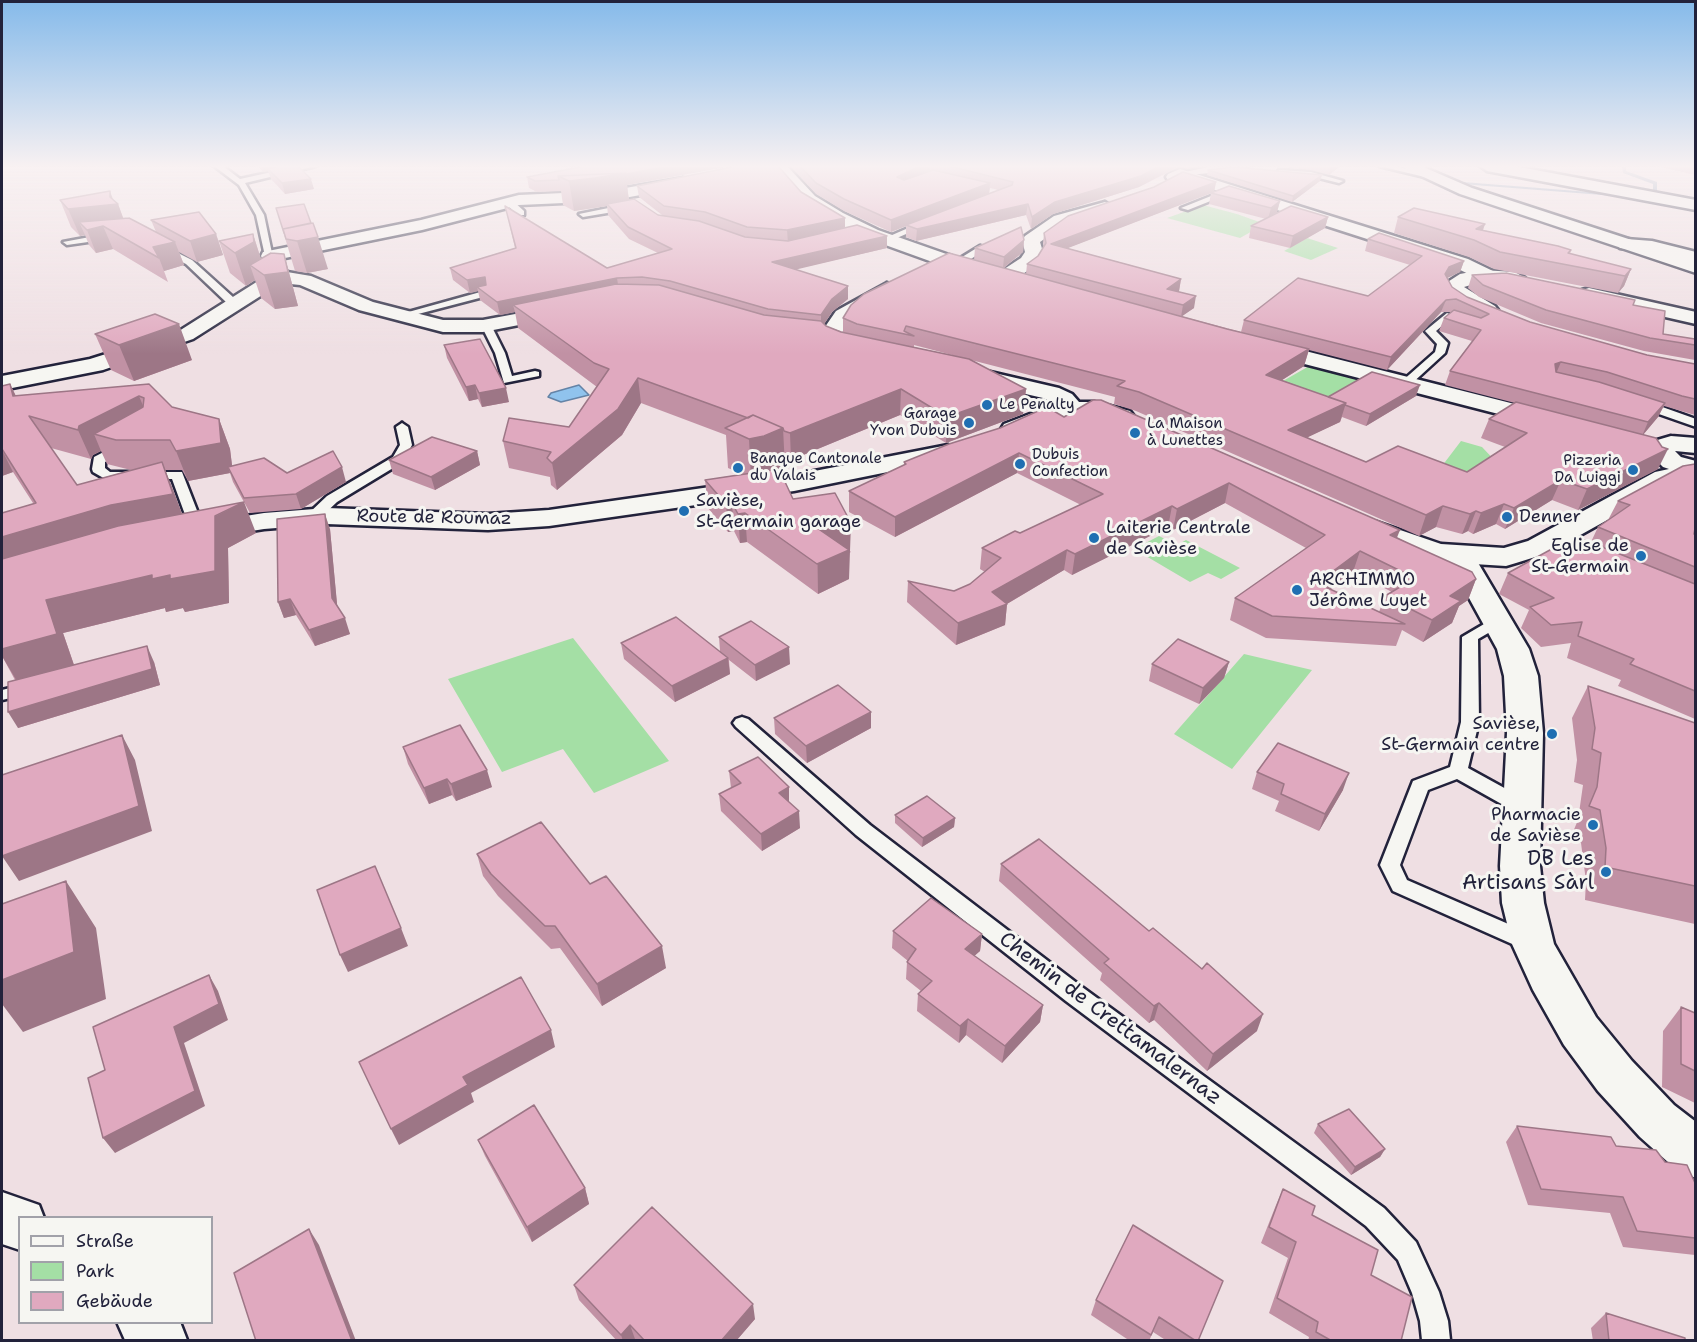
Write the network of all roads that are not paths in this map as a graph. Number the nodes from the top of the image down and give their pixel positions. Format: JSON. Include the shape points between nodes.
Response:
{"nodes":[{"id":1,"x":263,"y":229,"type":"edge"},
{"id":2,"x":409,"y":229,"type":"edge"},
{"id":3,"x":860,"y":229,"type":"edge"},
{"id":4,"x":913,"y":229,"type":"edge"},
{"id":5,"x":1047,"y":229,"type":"edge"},
{"id":6,"x":1353,"y":229,"type":"edge"},
{"id":7,"x":1581,"y":229,"type":"edge"},
{"id":8,"x":865,"y":231,"type":"junction"},
{"id":9,"x":846,"y":235,"type":"edge"},
{"id":10,"x":119,"y":236,"type":"edge"},
{"id":11,"x":887,"y":239,"type":"junction"},
{"id":12,"x":67,"y":242,"type":"edge"},
{"id":13,"x":154,"y":244,"type":"edge"},
{"id":14,"x":1626,"y":244,"type":"junction"},
{"id":15,"x":983,"y":248,"type":"edge"},
{"id":16,"x":1695,"y":258,"type":"edge"},
{"id":17,"x":951,"y":262,"type":"junction"},
{"id":18,"x":273,"y":266,"type":"junction"},
{"id":19,"x":1695,"y":267,"type":"edge"},
{"id":20,"x":1488,"y":276,"type":"junction"},
{"id":21,"x":1005,"y":277,"type":"junction"},
{"id":22,"x":1532,"y":282,"type":"edge"},
{"id":23,"x":1027,"y":283,"type":"edge"},
{"id":24,"x":1574,"y":291,"type":"edge"},
{"id":25,"x":484,"y":294,"type":"edge"},
{"id":26,"x":241,"y":300,"type":"junction"},
{"id":27,"x":579,"y":308,"type":"edge"},
{"id":28,"x":399,"y":316,"type":"junction"},
{"id":29,"x":1504,"y":317,"type":"edge"},
{"id":30,"x":1695,"y":318,"type":"edge"},
{"id":31,"x":486,"y":326,"type":"junction"},
{"id":32,"x":1478,"y":326,"type":"edge"},
{"id":33,"x":807,"y":336,"type":"edge"},
{"id":34,"x":830,"y":338,"type":"junction"},
{"id":35,"x":1242,"y":341,"type":"edge"},
{"id":36,"x":880,"y":355,"type":"edge"},
{"id":37,"x":958,"y":372,"type":"edge"},
{"id":38,"x":535,"y":374,"type":"dead end"},
{"id":39,"x":2,"y":383,"type":"edge"},
{"id":40,"x":1405,"y":384,"type":"junction"},
{"id":41,"x":1629,"y":400,"type":"edge"},
{"id":42,"x":1072,"y":408,"type":"junction"},
{"id":43,"x":1695,"y":423,"type":"edge"},
{"id":44,"x":1145,"y":425,"type":"edge"},
{"id":45,"x":1571,"y":426,"type":"edge"},
{"id":46,"x":402,"y":427,"type":"dead end"},
{"id":47,"x":140,"y":437,"type":"edge"},
{"id":48,"x":1695,"y":446,"type":"edge"},
{"id":49,"x":1658,"y":458,"type":"junction"},
{"id":50,"x":1695,"y":471,"type":"edge"},
{"id":51,"x":313,"y":517,"type":"junction"},
{"id":52,"x":1353,"y":519,"type":"edge"},
{"id":53,"x":187,"y":534,"type":"joint"},
{"id":54,"x":1549,"y":540,"type":"junction"},
{"id":55,"x":1460,"y":556,"type":"junction"},
{"id":56,"x":1618,"y":570,"type":"edge"},
{"id":57,"x":1496,"y":622,"type":"junction"},
{"id":58,"x":45,"y":683,"type":"edge"},
{"id":59,"x":2,"y":695,"type":"edge"},
{"id":60,"x":742,"y":723,"type":"dead end"},
{"id":61,"x":1458,"y":771,"type":"junction"},
{"id":62,"x":1521,"y":806,"type":"junction"},
{"id":63,"x":1533,"y":944,"type":"junction"},
{"id":64,"x":1695,"y":1154,"type":"edge"},
{"id":65,"x":2,"y":1218,"type":"edge"},
{"id":66,"x":18,"y":1223,"type":"edge"},
{"id":67,"x":146,"y":1324,"type":"edge"},
{"id":68,"x":159,"y":1341,"type":"edge"},
{"id":69,"x":1436,"y":1341,"type":"edge"}],
"edges":[{"from":1,"to":18,"type":"lane"},
{"from":2,"to":18,"type":"street"},
{"from":3,"to":8,"type":"street"},
{"from":4,"to":11,"type":"lane"},
{"from":5,"to":21,"type":"street","via":[[1031,240],[1034,252],[1028,262]]},
{"from":6,"to":20,"type":"street","via":[[1461,263]]},
{"from":7,"to":14,"type":"street"},
{"from":8,"to":9,"type":"lane"},
{"from":8,"to":11,"type":"street"},
{"from":10,"to":12,"type":"lane"},
{"from":11,"to":17,"type":"street"},
{"from":13,"to":26,"type":"lane","via":[[189,262],[230,300]]},
{"from":14,"to":16,"type":"street","via":[[1652,246]]},
{"from":14,"to":19,"type":"street"},
{"from":15,"to":17,"type":"lane"},
{"from":17,"to":21,"type":"street"},
{"from":17,"to":34,"type":"street","via":[[913,276],[851,309],[838,321]]},
{"from":18,"to":26,"type":"street"},
{"from":18,"to":28,"type":"street","via":[[344,299]]},
{"from":20,"to":22,"type":"street"},
{"from":20,"to":29,"type":"street","via":[[1458,281],[1452,289],[1471,303]]},
{"from":21,"to":23,"type":"street"},
{"from":24,"to":30,"type":"street"},
{"from":25,"to":28,"type":"lane"},
{"from":26,"to":39,"type":"street","via":[[169,342],[95,365]]},
{"from":27,"to":31,"type":"street"},
{"from":28,"to":31,"type":"street","via":[[443,326]]},
{"from":31,"to":38,"type":"lane","via":[[500,352],[508,381]]},
{"from":32,"to":40,"type":"lane","via":[[1447,316],[1430,331],[1443,343],[1440,353]]},
{"from":33,"to":34,"type":"street"},
{"from":34,"to":36,"type":"street","via":[[844,347]]},
{"from":35,"to":40,"type":"street"},
{"from":37,"to":42,"type":"street","via":[[1051,393]]},
{"from":40,"to":45,"type":"street"},
{"from":41,"to":43,"type":"lane"},
{"from":42,"to":44,"type":"street","via":[[1115,414]]},
{"from":42,"to":51,"type":"street","name":"Route de Roumaz","via":[[1047,414],[978,444],[872,470],[526,520]]},
{"from":46,"to":51,"type":"lane","via":[[406,441],[398,459],[332,499]]},
{"from":47,"to":53,"type":"lane","via":[[99,459],[98,469],[107,476],[177,475]]},
{"from":48,"to":49,"type":"street","via":[[1671,443],[1663,446]]},
{"from":49,"to":50,"type":"street"},
{"from":49,"to":54,"type":"street"},
{"from":51,"to":53,"type":"street","name":"Route de Roumaz"},
{"from":52,"to":55,"type":"street","via":[[1418,548]]},
{"from":54,"to":55,"type":"street","via":[[1506,557]]},
{"from":54,"to":56,"type":"street"},
{"from":55,"to":57,"type":"street"},
{"from":57,"to":61,"type":"lane","via":[[1470,637],[1470,722]]},
{"from":57,"to":62,"type":"street","via":[[1513,649],[1521,676],[1525,734]]},
{"from":58,"to":59,"type":"lane"},
{"from":60,"to":69,"type":"lane","name":"Chemin de Crettamalernaz","via":[[863,830],[1074,994],[1375,1217],[1407,1251],[1425,1292]]},
{"from":61,"to":62,"type":"lane"},
{"from":61,"to":63,"type":"lane","via":[[1420,786],[1390,865],[1400,885]]},
{"from":62,"to":63,"type":"street","via":[[1523,903]]},
{"from":63,"to":64,"type":"street","via":[[1580,1030],[1631,1095]]},
{"from":65,"to":66,"type":"street"},
{"from":67,"to":68,"type":"street"}]}
